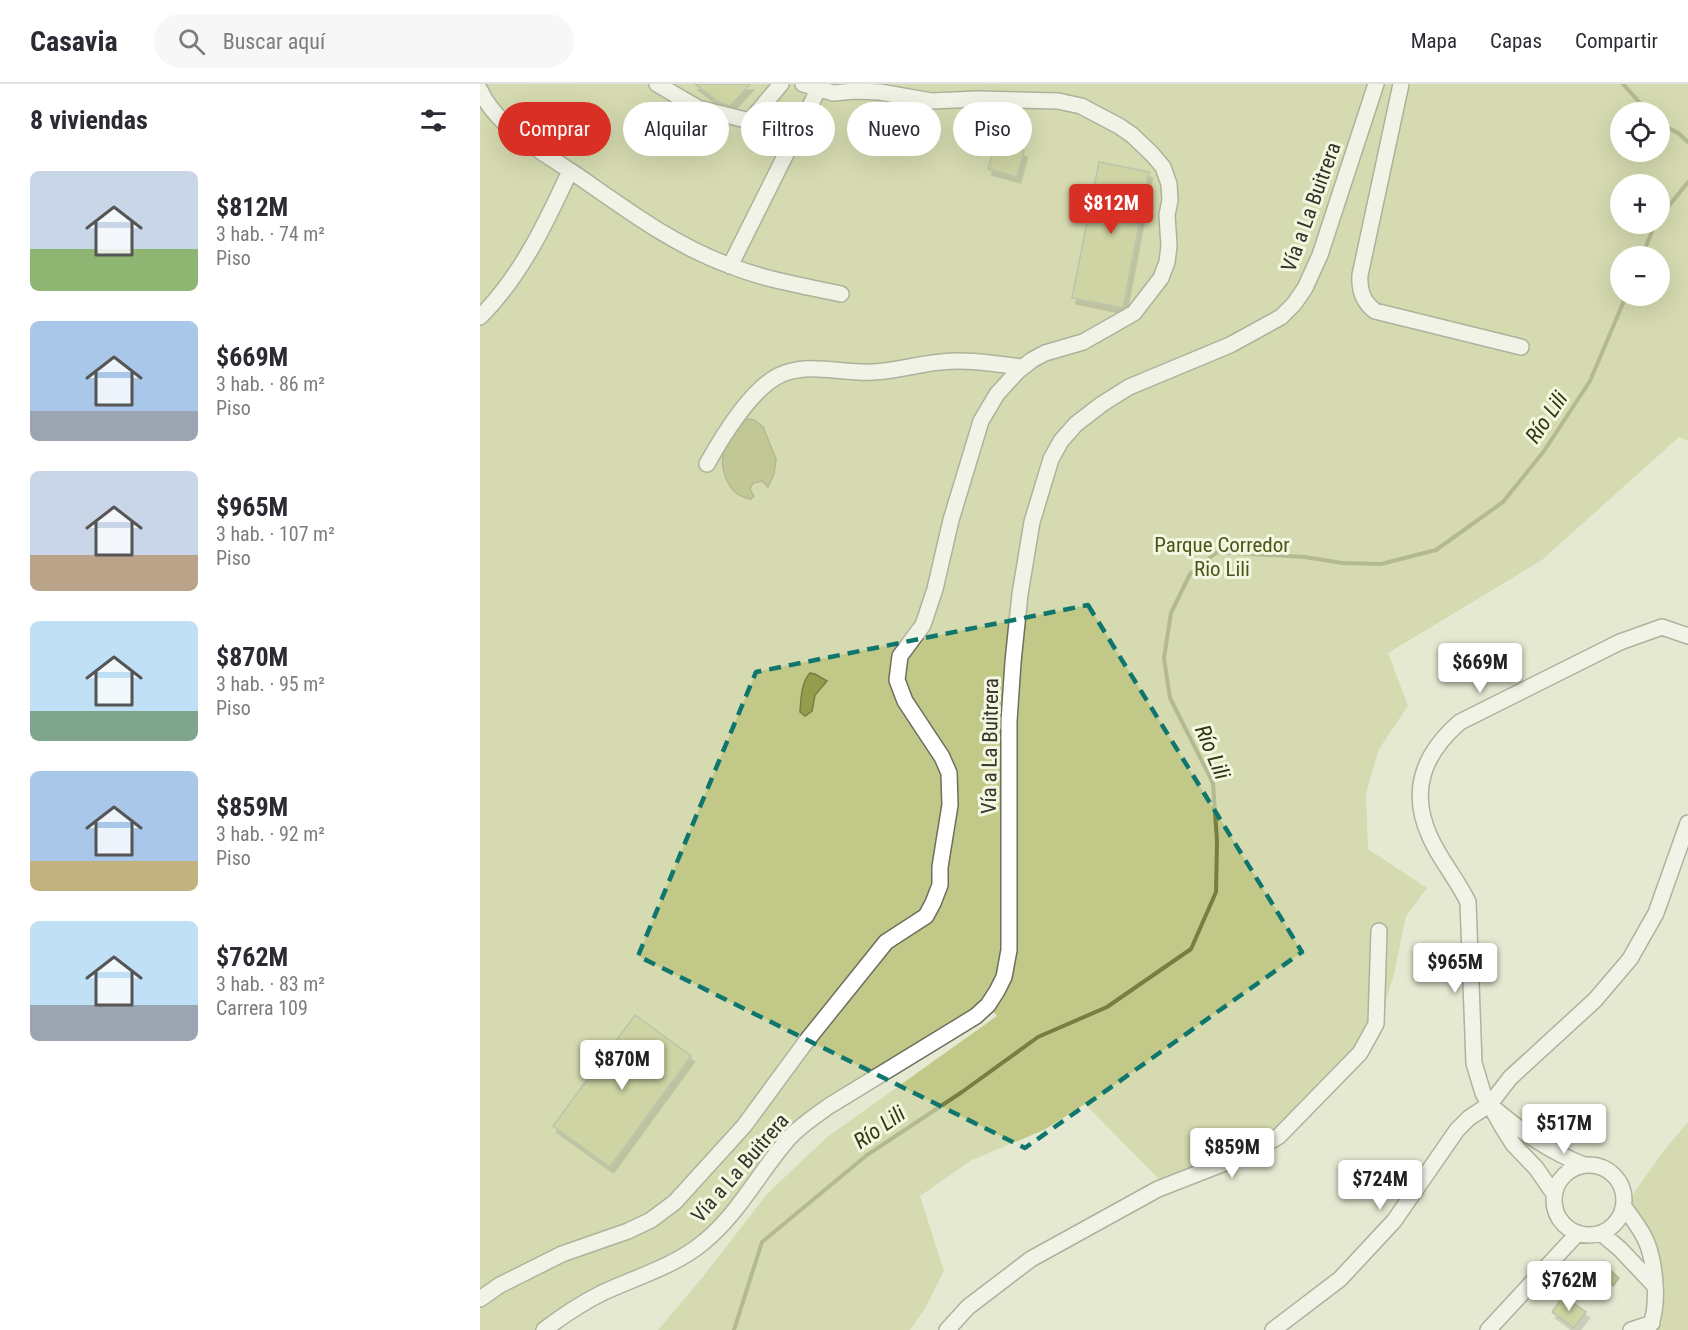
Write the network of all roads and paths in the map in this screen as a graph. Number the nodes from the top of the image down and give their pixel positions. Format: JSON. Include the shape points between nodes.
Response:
{"nodes":[{"id":1,"x":657,"y":84,"type":"edge"},
{"id":2,"x":781,"y":84,"type":"edge"},
{"id":3,"x":803,"y":84,"type":"edge"},
{"id":4,"x":1376,"y":84,"type":"edge"},
{"id":5,"x":1401,"y":84,"type":"edge"},
{"id":6,"x":480,"y":90,"type":"edge"},
{"id":7,"x":818,"y":90,"type":"junction"},
{"id":8,"x":570,"y":171,"type":"junction"},
{"id":9,"x":730,"y":266,"type":"junction"},
{"id":10,"x":841,"y":294,"type":"dead end"},
{"id":11,"x":480,"y":317,"type":"edge"},
{"id":12,"x":1521,"y":347,"type":"dead end"},
{"id":13,"x":1023,"y":367,"type":"junction"},
{"id":14,"x":707,"y":464,"type":"dead end"},
{"id":15,"x":1688,"y":636,"type":"edge"},
{"id":16,"x":1688,"y":823,"type":"edge"},
{"id":17,"x":1379,"y":930,"type":"dead end"},
{"id":18,"x":1490,"y":1104,"type":"junction"},
{"id":19,"x":1584,"y":1165,"type":"junction"},
{"id":20,"x":1554,"y":1194,"type":"junction"},
{"id":21,"x":1624,"y":1207,"type":"junction"},
{"id":22,"x":1578,"y":1233,"type":"junction"},
{"id":23,"x":1601,"y":1233,"type":"junction"},
{"id":24,"x":1654,"y":1285,"type":"junction"},
{"id":25,"x":480,"y":1299,"type":"edge"},
{"id":26,"x":1649,"y":1327,"type":"edge"},
{"id":27,"x":544,"y":1330,"type":"edge"},
{"id":28,"x":947,"y":1330,"type":"edge"},
{"id":29,"x":1273,"y":1330,"type":"edge"},
{"id":30,"x":1488,"y":1330,"type":"edge"},
{"id":31,"x":1631,"y":1330,"type":"edge"}],
"edges":[{"from":1,"to":2,"type":"street","via":[[698,108],[750,121]]},
{"from":3,"to":7,"type":"street"},
{"from":4,"to":27,"type":"street","name":"Vía a La Buitrera","via":[[1320,255],[1294,304],[1281,317],[1230,345],[1129,387],[1102,404],[1076,424],[1051,459],[1032,522],[1020,594],[1009,721],[1009,950],[1004,977],[988,1005],[963,1026],[809,1121],[790,1137],[705,1241],[664,1266],[599,1295]]},
{"from":5,"to":12,"type":"street","via":[[1360,276],[1364,299],[1375,311]]},
{"from":6,"to":8,"type":"street","via":[[498,117]]},
{"from":7,"to":9,"type":"street"},
{"from":7,"to":13,"type":"street","via":[[880,92],[931,101],[1058,101],[1081,106],[1132,135],[1163,167],[1169,184],[1169,246],[1154,290],[1134,313],[1083,342],[1045,353]]},
{"from":8,"to":9,"type":"street","via":[[640,219]]},
{"from":8,"to":11,"type":"street","via":[[515,275]]},
{"from":9,"to":10,"type":"street"},
{"from":13,"to":14,"type":"street","via":[[965,360],[873,372],[791,371],[771,381],[740,411]]},
{"from":13,"to":25,"type":"street","via":[[997,394],[981,421],[923,625],[900,656],[897,680],[905,700],[949,774],[950,805],[940,885],[926,916],[886,942],[807,1039],[744,1126],[675,1202],[651,1220],[562,1254]]},
{"from":15,"to":18,"type":"street","via":[[1662,627],[1620,642],[1460,722],[1444,736],[1426,765],[1419,794],[1423,818],[1430,838],[1468,902],[1474,1064]]},
{"from":16,"to":18,"type":"street","via":[[1656,913],[1630,959],[1595,1000],[1510,1077]]},
{"from":17,"to":28,"type":"street","via":[[1376,1024],[1360,1053],[1280,1136],[1253,1152],[1158,1189],[1030,1259],[968,1307]]},
{"from":18,"to":19,"type":"street","via":[[1536,1142]]},
{"from":18,"to":20,"type":"street","via":[[1513,1144]]},
{"from":18,"to":29,"type":"street","via":[[1457,1130],[1394,1221],[1340,1279]]},
{"from":19,"to":20,"type":"street","via":[[1565,1175]]},
{"from":19,"to":21,"type":"street","via":[[1600,1166],[1616,1176],[1622,1186]]},
{"from":20,"to":22,"type":"street","via":[[1559,1218]]},
{"from":21,"to":23,"type":"street","via":[[1616,1223]]},
{"from":21,"to":24,"type":"street","via":[[1647,1243]]},
{"from":22,"to":23,"type":"street"},
{"from":22,"to":30,"type":"street"},
{"from":23,"to":24,"type":"street"},
{"from":24,"to":26,"type":"street","via":[[1655,1310]]},
{"from":26,"to":31,"type":"street"}]}
